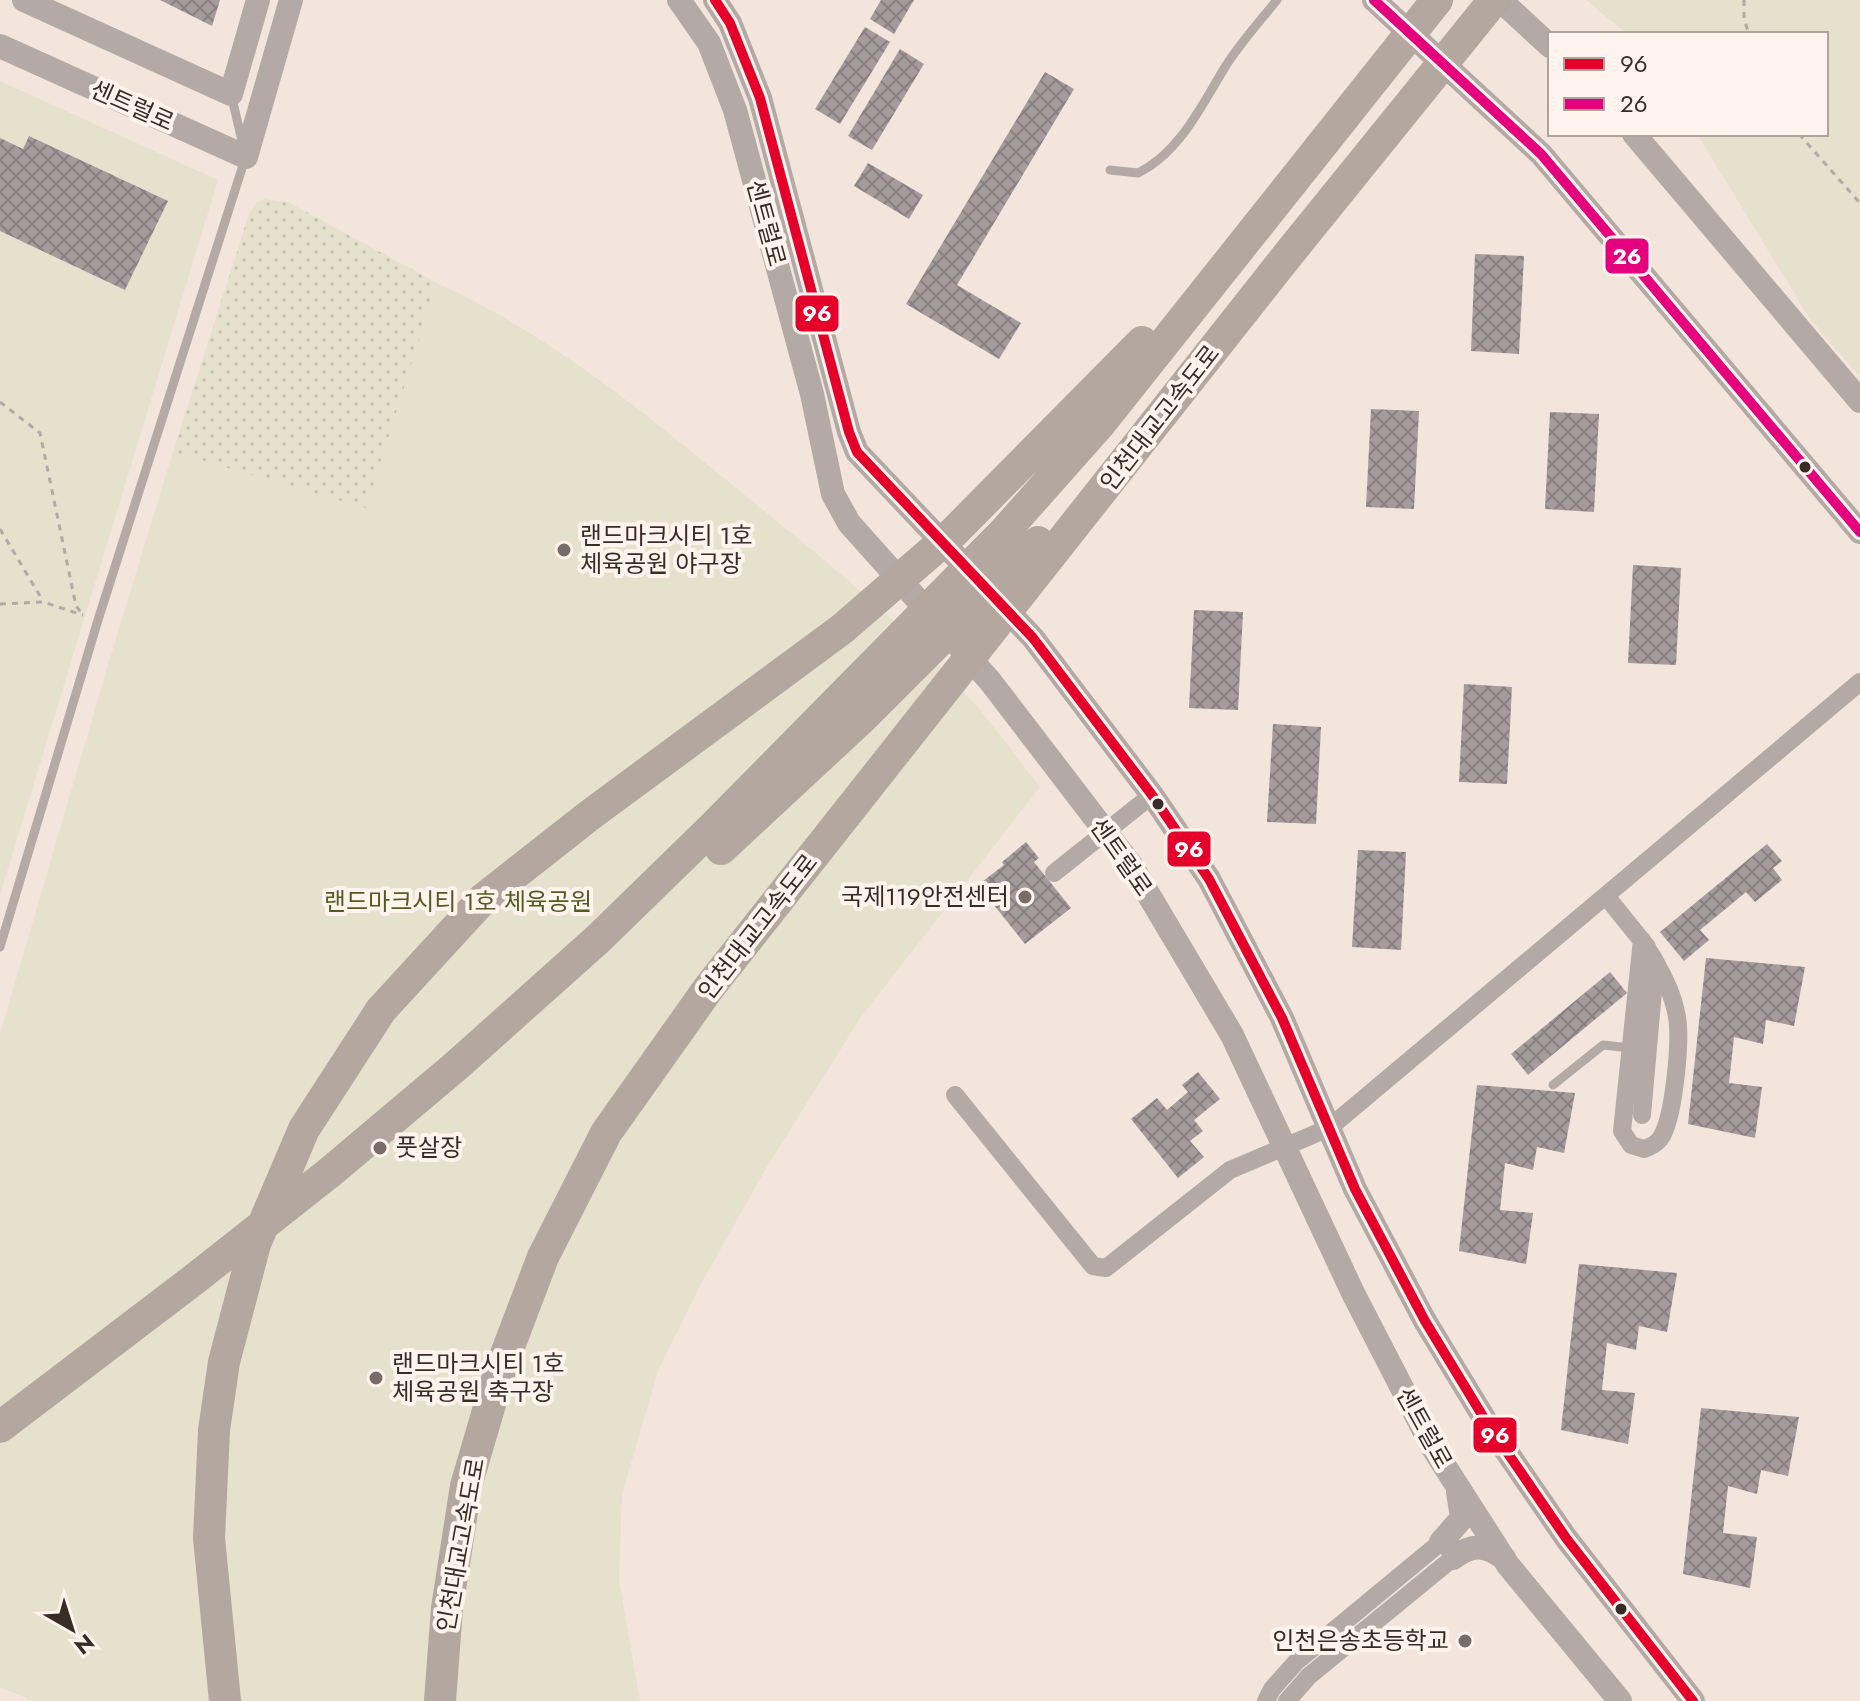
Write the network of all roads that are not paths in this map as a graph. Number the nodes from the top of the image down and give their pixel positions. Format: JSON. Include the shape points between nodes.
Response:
{"nodes":[{"id":1,"x":24,"y":0,"type":"edge"},
{"id":2,"x":258,"y":0,"type":"edge"},
{"id":3,"x":291,"y":0,"type":"edge"},
{"id":4,"x":679,"y":0,"type":"edge"},
{"id":5,"x":715,"y":0,"type":"edge"},
{"id":6,"x":1277,"y":0,"type":"edge"},
{"id":7,"x":1374,"y":0,"type":"edge"},
{"id":8,"x":1437,"y":0,"type":"edge"},
{"id":9,"x":1497,"y":0,"type":"edge"},
{"id":10,"x":1548,"y":44,"type":"edge"},
{"id":11,"x":0,"y":46,"type":"edge"},
{"id":12,"x":231,"y":94,"type":"junction"},
{"id":13,"x":1636,"y":136,"type":"edge"},
{"id":14,"x":246,"y":157,"type":"junction"},
{"id":15,"x":1110,"y":170,"type":"dead end"},
{"id":16,"x":1254,"y":229,"type":"junction"},
{"id":17,"x":1287,"y":256,"type":"junction"},
{"id":18,"x":1860,"y":401,"type":"edge"},
{"id":19,"x":1860,"y":532,"type":"edge"},
{"id":20,"x":1860,"y":682,"type":"edge"},
{"id":21,"x":1152,"y":795,"type":"junction"},
{"id":22,"x":1105,"y":832,"type":"junction"},
{"id":23,"x":1054,"y":873,"type":"dead end"},
{"id":24,"x":1606,"y":896,"type":"junction"},
{"id":25,"x":0,"y":947,"type":"edge"},
{"id":26,"x":1647,"y":947,"type":"junction"},
{"id":27,"x":1631,"y":1048,"type":"junction"},
{"id":28,"x":1553,"y":1085,"type":"dead end"},
{"id":29,"x":955,"y":1095,"type":"dead end"},
{"id":30,"x":1642,"y":1115,"type":"dead end"},
{"id":31,"x":1329,"y":1128,"type":"junction"},
{"id":32,"x":1285,"y":1147,"type":"junction"},
{"id":33,"x":0,"y":1427,"type":"edge"},
{"id":34,"x":0,"y":1448,"type":"edge"},
{"id":35,"x":1455,"y":1482,"type":"junction"},
{"id":36,"x":1447,"y":1550,"type":"junction"},
{"id":37,"x":1504,"y":1558,"type":"junction"},
{"id":38,"x":225,"y":1701,"type":"edge"},
{"id":39,"x":440,"y":1701,"type":"edge"},
{"id":40,"x":1266,"y":1701,"type":"edge"},
{"id":41,"x":1287,"y":1701,"type":"edge"},
{"id":42,"x":1620,"y":1701,"type":"edge"},
{"id":43,"x":1693,"y":1701,"type":"edge"}],
"edges":[{"from":1,"to":12,"type":"main road"},
{"from":2,"to":12,"type":"main road"},
{"from":3,"to":14,"type":"main road"},
{"from":4,"to":22,"type":"main road","name":"센트럴로","via":[[709,43],[735,110],[812,394],[833,494],[849,523],[990,681]]},
{"from":5,"to":21,"type":"main road","name":"센트럴로","via":[[730,23],[760,98],[857,452],[1033,638]]},
{"from":6,"to":15,"type":"lane","via":[[1164,155],[1138,173]]},
{"from":7,"to":19,"type":"main road","via":[[1541,154]]},
{"from":8,"to":16,"type":"highway","name":"인천대교고속도로"},
{"from":9,"to":10,"type":"main road"},
{"from":9,"to":17,"type":"highway","name":"인천대교고속도로"},
{"from":11,"to":14,"type":"main road","name":"센트럴로"},
{"from":12,"to":14,"type":"lane"},
{"from":13,"to":18,"type":"main road"},
{"from":14,"to":25,"type":"lane"},
{"from":16,"to":33,"type":"highway","name":"인천대교고속도로","via":[[1099,425],[1004,532],[598,939],[329,1173]]},
{"from":16,"to":38,"type":"highway","name":"인천대교고속도로","via":[[953,533],[842,629],[483,899],[381,1010],[304,1129],[255,1244],[224,1362],[214,1430],[209,1538]]},
{"from":17,"to":34,"type":"highway","name":"인천대교고속도로","via":[[1109,467],[1003,579],[610,952],[342,1187]]},
{"from":17,"to":39,"type":"highway","name":"인천대교고속도로","via":[[708,989],[606,1133],[543,1257],[500,1370],[466,1486],[447,1608]]},
{"from":20,"to":24,"type":"street"},
{"from":21,"to":22,"type":"street"},
{"from":21,"to":31,"type":"main road","name":"센트럴로","via":[[1209,879],[1282,1018]]},
{"from":22,"to":23,"type":"street"},
{"from":22,"to":32,"type":"main road","name":"센트럴로","via":[[1131,865],[1232,1035]]},
{"from":24,"to":26,"type":"street"},
{"from":24,"to":31,"type":"street"},
{"from":26,"to":27,"type":"street"},
{"from":26,"to":27,"type":"street","via":[[1670,988],[1678,1019],[1677,1064],[1666,1126],[1658,1142],[1644,1149],[1626,1141],[1622,1131]]},
{"from":26,"to":30,"type":"street","via":[[1656,985]]},
{"from":27,"to":28,"type":"lane","via":[[1603,1045]]},
{"from":29,"to":32,"type":"street","via":[[1099,1268],[1114,1263],[1230,1170]]},
{"from":31,"to":32,"type":"street"},
{"from":31,"to":43,"type":"main road","name":"센트럴로","via":[[1425,1321],[1487,1423],[1566,1538]]},
{"from":32,"to":35,"type":"main road","name":"센트럴로","via":[[1353,1293]]},
{"from":35,"to":36,"type":"main road","via":[[1462,1518]]},
{"from":35,"to":37,"type":"main road","name":"센트럴로"},
{"from":36,"to":37,"type":"main road","via":[[1482,1546]]},
{"from":36,"to":40,"type":"street","via":[[1297,1661]]},
{"from":36,"to":41,"type":"street"},
{"from":37,"to":42,"type":"main road","name":"센트럴로"}]}
